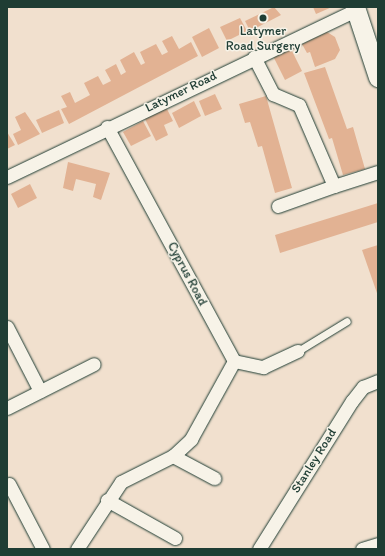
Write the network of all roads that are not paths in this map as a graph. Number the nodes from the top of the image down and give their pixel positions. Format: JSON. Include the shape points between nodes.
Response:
{"nodes":[{"id":1,"x":355,"y":8,"type":"edge"},
{"id":2,"x":372,"y":42,"type":"edge"},
{"id":3,"x":254,"y":57,"type":"junction"},
{"id":4,"x":378,"y":76,"type":"edge"},
{"id":5,"x":107,"y":127,"type":"junction"},
{"id":6,"x":378,"y":172,"type":"edge"},
{"id":7,"x":7,"y":177,"type":"edge"},
{"id":8,"x":334,"y":186,"type":"junction"},
{"id":9,"x":278,"y":206,"type":"dead end"},
{"id":10,"x":347,"y":321,"type":"dead end"},
{"id":11,"x":7,"y":327,"type":"edge"},
{"id":12,"x":298,"y":351,"type":"joint"},
{"id":13,"x":234,"y":362,"type":"junction"},
{"id":14,"x":94,"y":364,"type":"dead end"},
{"id":15,"x":378,"y":382,"type":"edge"},
{"id":16,"x":40,"y":391,"type":"junction"},
{"id":17,"x":7,"y":408,"type":"edge"},
{"id":18,"x":173,"y":456,"type":"junction"},
{"id":19,"x":214,"y":478,"type":"dead end"},
{"id":20,"x":9,"y":484,"type":"dead end"},
{"id":21,"x":107,"y":500,"type":"junction"},
{"id":22,"x":175,"y":538,"type":"dead end"},
{"id":23,"x":378,"y":544,"type":"edge"},
{"id":24,"x":43,"y":549,"type":"edge"},
{"id":25,"x":77,"y":549,"type":"edge"},
{"id":26,"x":259,"y":549,"type":"edge"},
{"id":27,"x":362,"y":549,"type":"edge"}],
"edges":[{"from":1,"to":2,"type":"main road"},
{"from":1,"to":3,"type":"street","name":"Latymer Road"},
{"from":2,"to":4,"type":"main road"},
{"from":3,"to":5,"type":"street","name":"Latymer Road"},
{"from":3,"to":8,"type":"street","via":[[273,94],[299,104]]},
{"from":5,"to":7,"type":"street","name":"Latymer Road"},
{"from":5,"to":13,"type":"street","name":"Cyprus Road"},
{"from":6,"to":8,"type":"street"},
{"from":8,"to":9,"type":"street"},
{"from":10,"to":12,"type":"lane"},
{"from":11,"to":16,"type":"street"},
{"from":12,"to":13,"type":"street","via":[[263,367]]},
{"from":13,"to":18,"type":"street","via":[[191,439]]},
{"from":14,"to":16,"type":"street"},
{"from":15,"to":26,"type":"street","name":"Stanley Road","via":[[363,387],[352,401]]},
{"from":16,"to":17,"type":"street"},
{"from":18,"to":19,"type":"street"},
{"from":18,"to":21,"type":"street","via":[[121,482]]},
{"from":20,"to":24,"type":"street"},
{"from":21,"to":22,"type":"street"},
{"from":21,"to":25,"type":"street"},
{"from":23,"to":27,"type":"street"}]}
